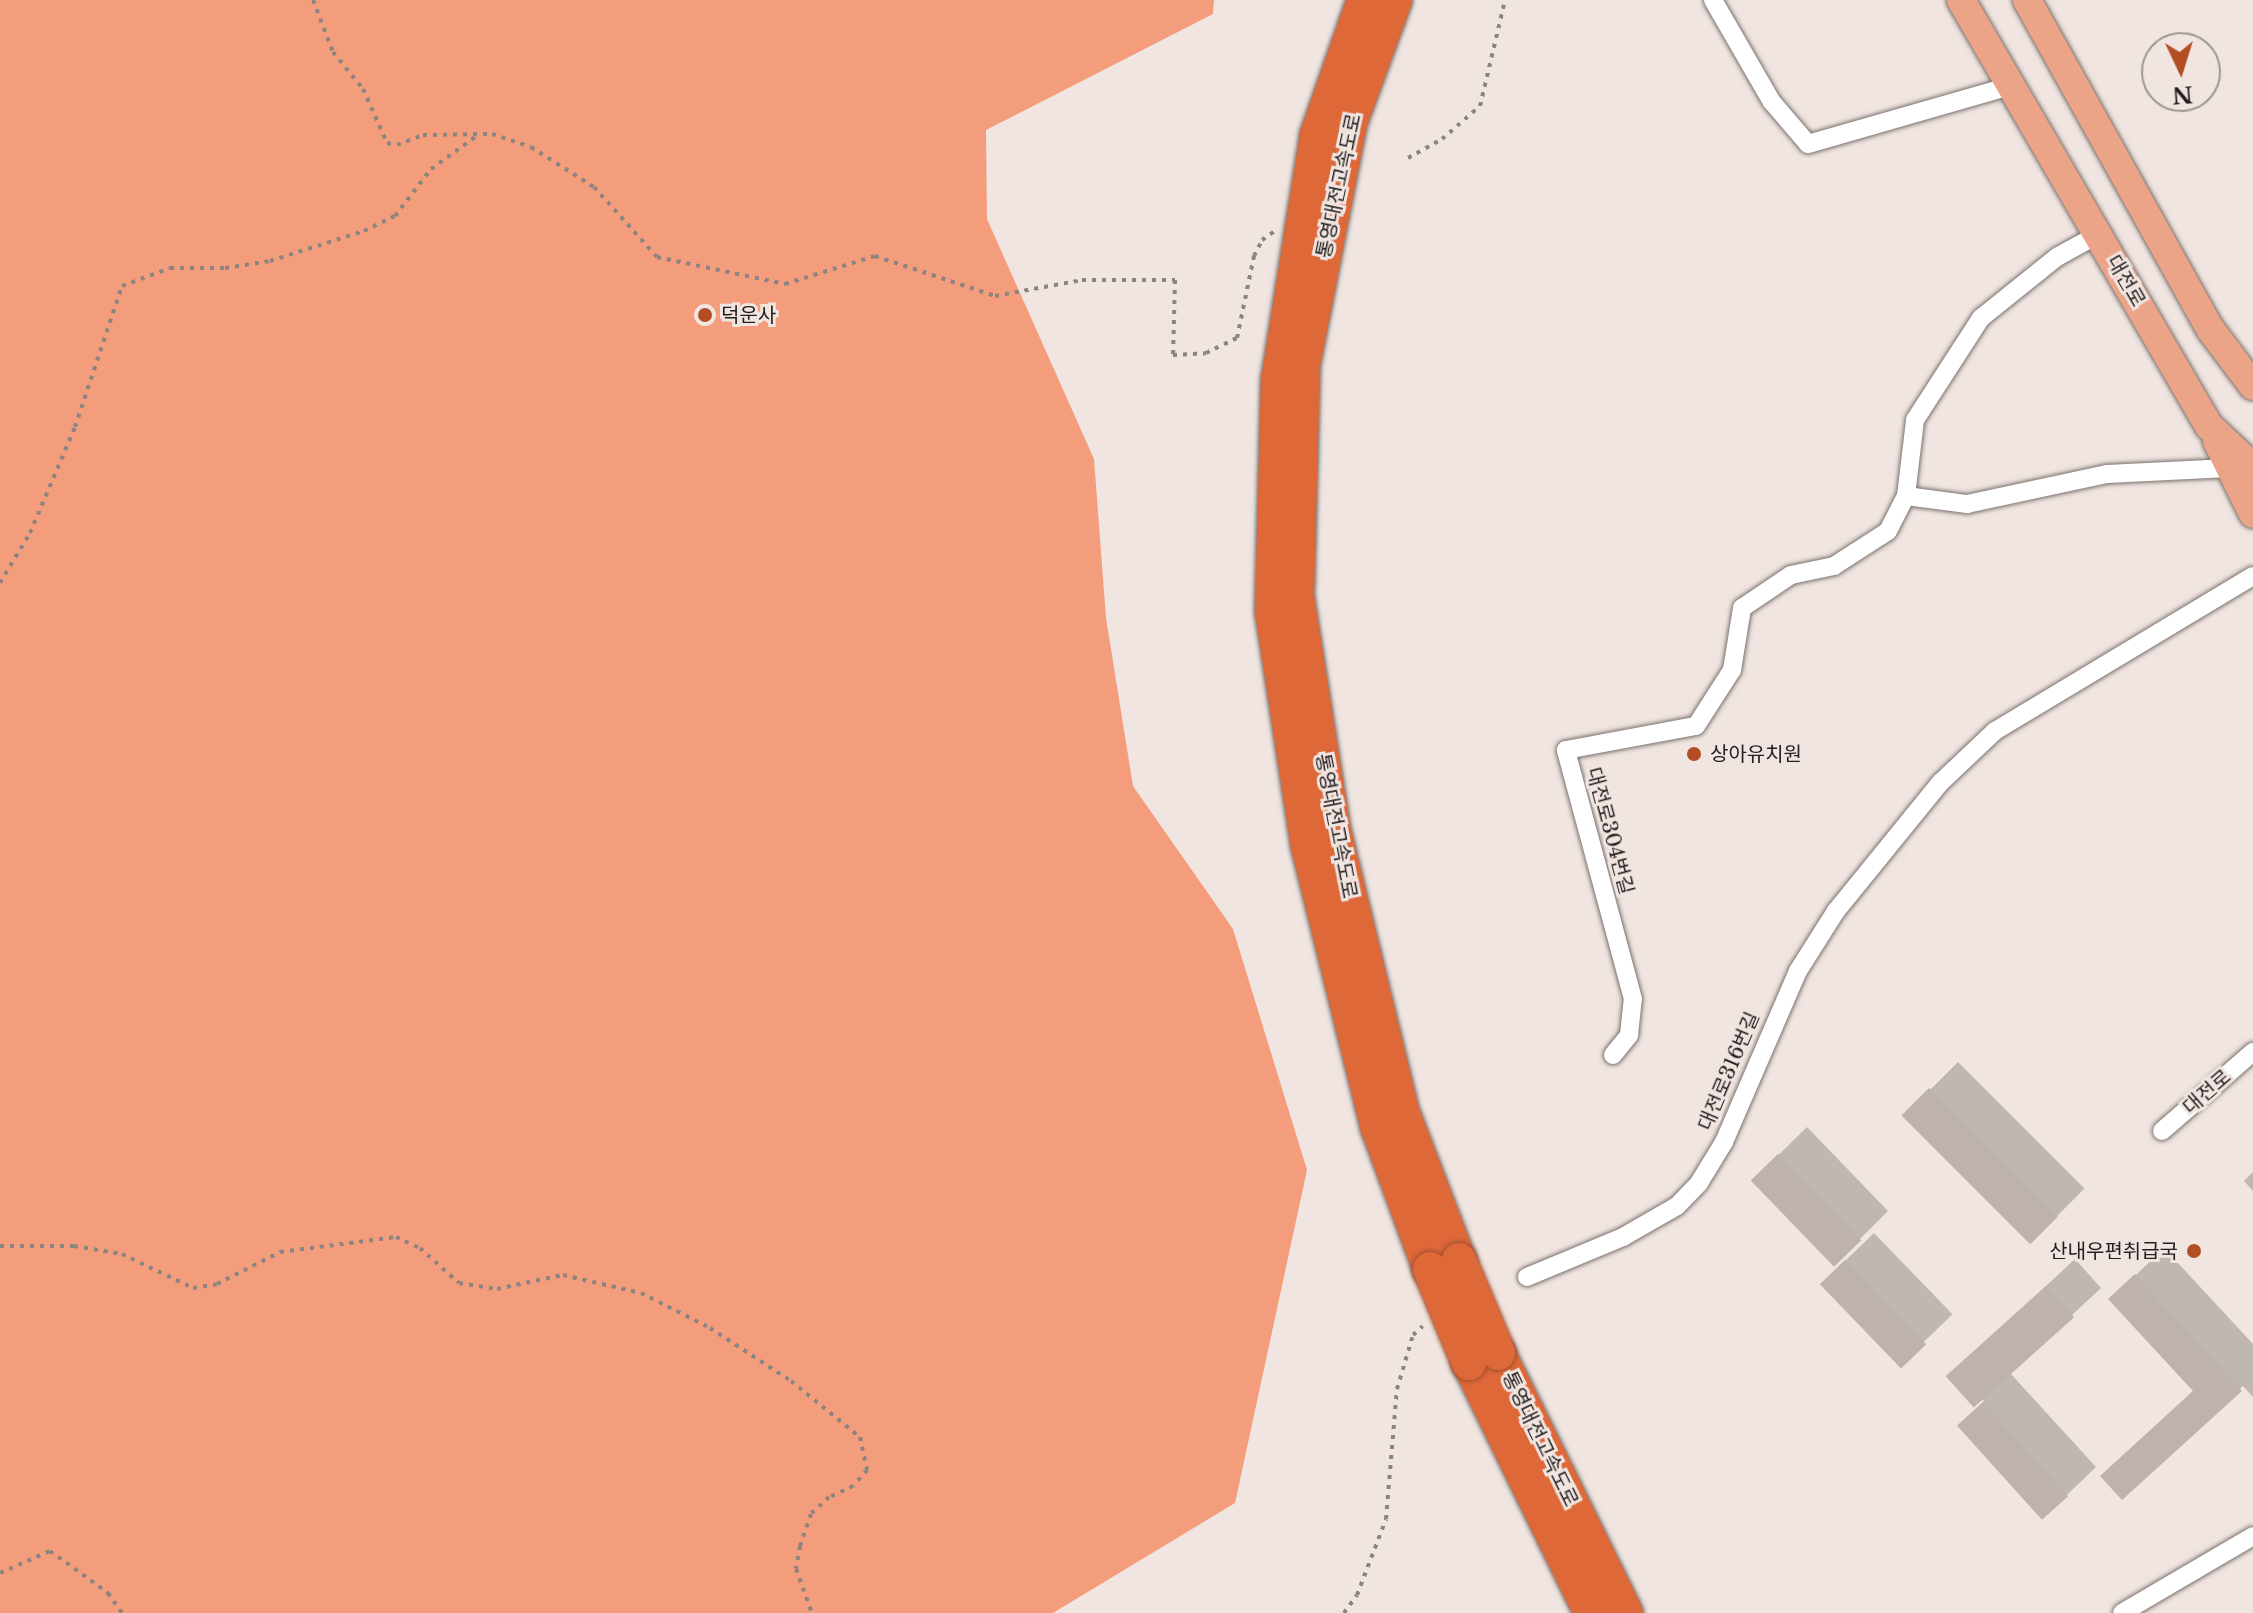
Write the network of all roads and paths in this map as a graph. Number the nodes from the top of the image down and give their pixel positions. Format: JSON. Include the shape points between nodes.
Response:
{"nodes":[{"id":1,"x":313,"y":0,"type":"edge"},
{"id":2,"x":1364,"y":0,"type":"edge"},
{"id":3,"x":1395,"y":0,"type":"edge"},
{"id":4,"x":1505,"y":0,"type":"edge"},
{"id":5,"x":1713,"y":0,"type":"edge"},
{"id":6,"x":1961,"y":0,"type":"edge"},
{"id":7,"x":2027,"y":0,"type":"edge"},
{"id":8,"x":2010,"y":86,"type":"junction"},
{"id":9,"x":478,"y":135,"type":"junction"},
{"id":10,"x":1408,"y":158,"type":"dead end"},
{"id":11,"x":1285,"y":224,"type":"dead end"},
{"id":12,"x":2099,"y":234,"type":"junction"},
{"id":13,"x":2253,"y":386,"type":"edge"},
{"id":14,"x":2241,"y":467,"type":"edge"},
{"id":15,"x":1906,"y":496,"type":"junction"},
{"id":16,"x":2253,"y":514,"type":"edge"},
{"id":17,"x":2253,"y":576,"type":"edge"},
{"id":18,"x":0,"y":583,"type":"edge"},
{"id":19,"x":2253,"y":1052,"type":"edge"},
{"id":20,"x":1613,"y":1055,"type":"dead end"},
{"id":21,"x":2162,"y":1131,"type":"dead end"},
{"id":22,"x":0,"y":1246,"type":"edge"},
{"id":23,"x":1444,"y":1265,"type":"junction"},
{"id":24,"x":1527,"y":1277,"type":"dead end"},
{"id":25,"x":1427,"y":1323,"type":"dead end"},
{"id":26,"x":1484,"y":1358,"type":"junction"},
{"id":27,"x":2253,"y":1536,"type":"edge"},
{"id":28,"x":0,"y":1573,"type":"edge"},
{"id":29,"x":122,"y":1613,"type":"edge"},
{"id":30,"x":812,"y":1613,"type":"edge"},
{"id":31,"x":1344,"y":1613,"type":"edge"},
{"id":32,"x":1591,"y":1613,"type":"edge"},
{"id":33,"x":1626,"y":1613,"type":"edge"},
{"id":34,"x":2122,"y":1613,"type":"edge"}],
"edges":[{"from":1,"to":9,"type":"path","via":[[333,52],[363,89],[387,143],[397,145],[423,135]]},
{"from":2,"to":23,"type":"highway","name":"통영대전고속도로","via":[[1317,135],[1278,380],[1272,611],[1308,846],[1378,1128]]},
{"from":3,"to":23,"type":"highway","name":"통영대전고속도로","via":[[1350,123],[1303,365],[1297,597],[1334,832]]},
{"from":4,"to":10,"type":"path","via":[[1480,106],[1442,139]]},
{"from":5,"to":8,"type":"street","via":[[1772,102],[1808,144]]},
{"from":6,"to":8,"type":"main road","name":"대전로"},
{"from":7,"to":13,"type":"main road","via":[[2211,330]]},
{"from":8,"to":12,"type":"main road","name":"대전로"},
{"from":9,"to":11,"type":"path","via":[[531,147],[594,187],[657,257],[785,284],[875,256],[995,296],[1082,280],[1175,280],[1173,355],[1206,353],[1237,338],[1254,256],[1262,240]]},
{"from":9,"to":18,"type":"path","via":[[431,169],[395,216],[364,231],[270,261],[170,268],[122,286],[75,427],[30,533]]},
{"from":12,"to":14,"type":"main road","name":"대전로","via":[[2209,426]]},
{"from":12,"to":15,"type":"street","name":"대전로304번길","via":[[2057,257],[1981,318],[1915,420]]},
{"from":14,"to":15,"type":"street","via":[[2107,474],[1967,504]]},
{"from":14,"to":16,"type":"main road","name":"대전로"},
{"from":15,"to":20,"type":"street","name":"대전로304번길","via":[[1888,531],[1834,566],[1791,575],[1742,608],[1732,670],[1696,726],[1566,750],[1633,999],[1629,1035]]},
{"from":17,"to":24,"type":"street","name":"대전로316번길","via":[[1995,731],[1941,782],[1836,911],[1798,971],[1724,1142],[1699,1183],[1677,1206],[1623,1237]]},
{"from":19,"to":21,"type":"street","name":"대전로"},
{"from":22,"to":30,"type":"path","via":[[74,1246],[122,1254],[193,1288],[217,1284],[280,1252],[396,1237],[420,1248],[459,1283],[497,1289],[563,1275],[641,1293],[733,1343],[860,1437],[867,1470],[811,1514],[800,1546],[796,1569]]},
{"from":23,"to":26,"type":"highway","name":"통영대전고속도로","bridge":true},
{"from":25,"to":31,"type":"path","via":[[1413,1335],[1397,1389],[1386,1519],[1357,1595]]},
{"from":26,"to":32,"type":"highway","name":"통영대전고속도로"},
{"from":26,"to":33,"type":"highway","name":"통영대전고속도로"},
{"from":27,"to":34,"type":"street"},
{"from":28,"to":29,"type":"path","via":[[50,1551],[108,1593]]}]}
